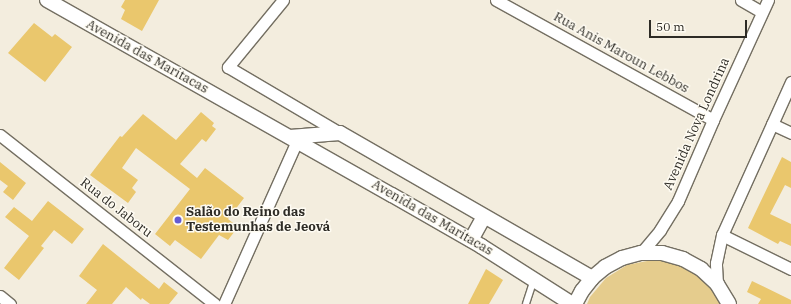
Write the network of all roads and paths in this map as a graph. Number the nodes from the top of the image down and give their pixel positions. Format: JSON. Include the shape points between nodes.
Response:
{"nodes":[{"id":1,"x":47,"y":0,"type":"edge"},
{"id":2,"x":283,"y":0,"type":"edge"},
{"id":3,"x":496,"y":0,"type":"edge"},
{"id":4,"x":741,"y":0,"type":"edge"},
{"id":5,"x":768,"y":0,"type":"edge"},
{"id":6,"x":762,"y":12,"type":"junction"},
{"id":7,"x":791,"y":82,"type":"edge"},
{"id":8,"x":712,"y":120,"type":"junction"},
{"id":9,"x":772,"y":124,"type":"junction"},
{"id":10,"x":340,"y":133,"type":"junction"},
{"id":11,"x":791,"y":133,"type":"edge"},
{"id":12,"x":0,"y":135,"type":"edge"},
{"id":13,"x":295,"y":138,"type":"junction"},
{"id":14,"x":484,"y":217,"type":"junction"},
{"id":15,"x":722,"y":235,"type":"junction"},
{"id":16,"x":471,"y":240,"type":"junction"},
{"id":17,"x":641,"y":254,"type":"junction"},
{"id":18,"x":791,"y":268,"type":"edge"},
{"id":19,"x":592,"y":278,"type":"junction"},
{"id":20,"x":534,"y":279,"type":"junction"},
{"id":21,"x":717,"y":284,"type":"junction"},
{"id":22,"x":0,"y":296,"type":"edge"},
{"id":23,"x":10,"y":304,"type":"edge"},
{"id":24,"x":216,"y":304,"type":"edge"},
{"id":25,"x":224,"y":304,"type":"edge"},
{"id":26,"x":526,"y":304,"type":"edge"},
{"id":27,"x":572,"y":304,"type":"edge"},
{"id":28,"x":576,"y":304,"type":"edge"},
{"id":29,"x":728,"y":304,"type":"edge"}],
"edges":[{"from":1,"to":13,"type":"street","name":"Avenida das Maritacas"},
{"from":2,"to":10,"type":"street","name":"Avenida das Maritacas","via":[[228,67]]},
{"from":3,"to":8,"type":"street","name":"Rua Anis Maroun Lebbos"},
{"from":4,"to":6,"type":"street"},
{"from":5,"to":6,"type":"street","name":"Avenida Nova Londrina"},
{"from":6,"to":8,"type":"street","name":"Avenida Nova Londrina"},
{"from":7,"to":9,"type":"street"},
{"from":8,"to":17,"type":"street","name":"Avenida Nova Londrina","via":[[678,201]]},
{"from":9,"to":11,"type":"street"},
{"from":9,"to":15,"type":"street"},
{"from":10,"to":13,"type":"street"},
{"from":10,"to":14,"type":"street","name":"Avenida das Maritacas"},
{"from":12,"to":24,"type":"street","name":"Rua do Jaboru"},
{"from":13,"to":16,"type":"street","name":"Avenida das Maritacas"},
{"from":13,"to":25,"type":"street"},
{"from":14,"to":16,"type":"street"},
{"from":14,"to":19,"type":"street","name":"Avenida das Maritacas"},
{"from":15,"to":18,"type":"street"},
{"from":15,"to":21,"type":"street","via":[[716,263]]},
{"from":16,"to":20,"type":"street","name":"Avenida das Maritacas"},
{"from":17,"to":19,"type":"street","via":[[622,258]]},
{"from":17,"to":21,"type":"street","via":[[662,254],[683,259],[702,269]]},
{"from":19,"to":28,"type":"street"},
{"from":20,"to":26,"type":"lane"},
{"from":20,"to":27,"type":"street","name":"Avenida das Maritacas"},
{"from":21,"to":29,"type":"street"},
{"from":22,"to":23,"type":"street"}]}
